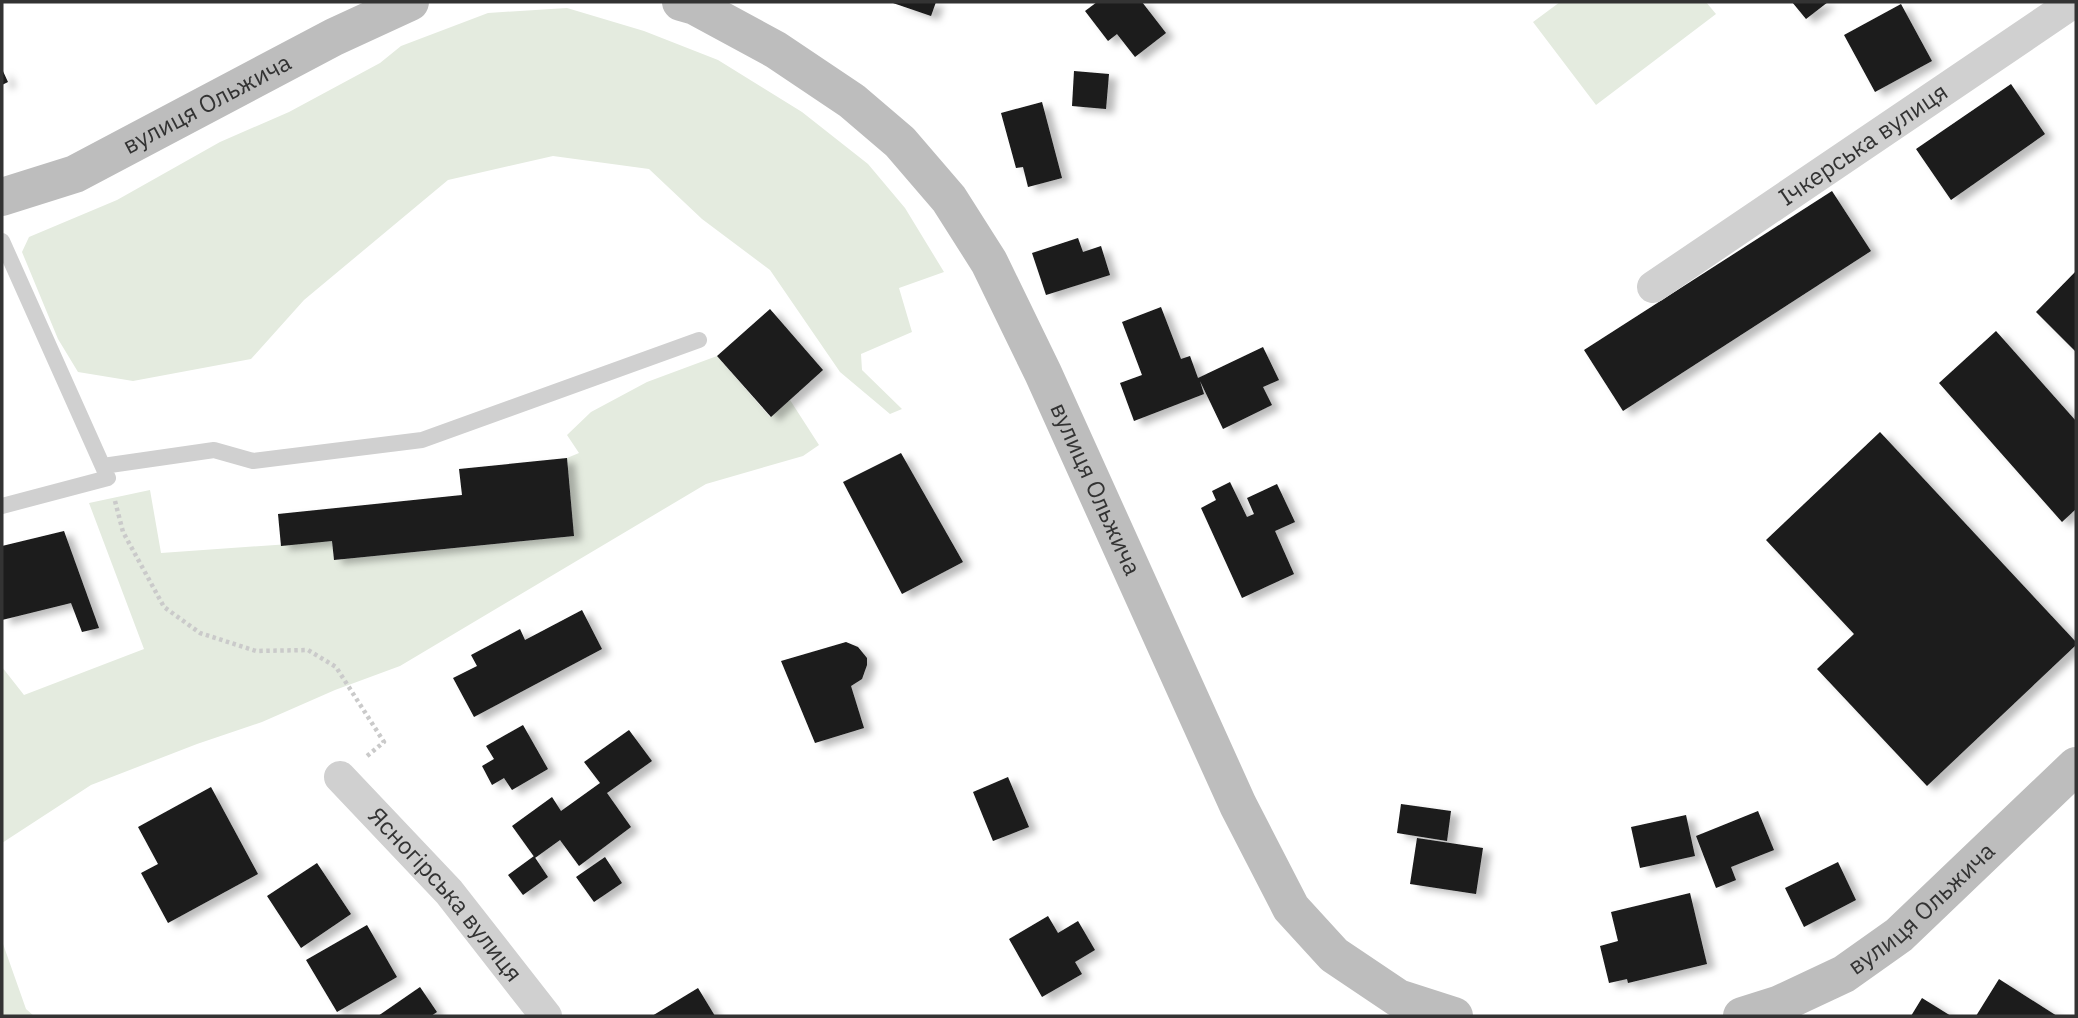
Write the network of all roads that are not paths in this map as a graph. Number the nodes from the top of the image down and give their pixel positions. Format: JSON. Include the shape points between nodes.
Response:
{"nodes":[{"id":1,"x":410,"y":2,"type":"edge"},
{"id":2,"x":681,"y":2,"type":"edge"},
{"id":3,"x":2074,"y":2,"type":"edge"},
{"id":4,"x":2,"y":197,"type":"edge"},
{"id":5,"x":2,"y":241,"type":"edge"},
{"id":6,"x":1653,"y":287,"type":"dead end"},
{"id":7,"x":699,"y":340,"type":"dead end"},
{"id":8,"x":106,"y":472,"type":"junction"},
{"id":9,"x":2,"y":506,"type":"edge"},
{"id":10,"x":2076,"y":766,"type":"edge"},
{"id":11,"x":340,"y":777,"type":"dead end"},
{"id":12,"x":545,"y":1016,"type":"edge"},
{"id":13,"x":1454,"y":1016,"type":"edge"},
{"id":14,"x":1742,"y":1016,"type":"edge"}],
"edges":[{"from":1,"to":4,"type":"main road","name":"вулиця Ольжича","via":[[334,37],[75,174]]},
{"from":2,"to":13,"type":"main road","name":"вулиця Ольжича","via":[[776,50],[852,101],[900,142],[948,199],[989,262],[1043,373],[1238,805],[1291,908],[1334,955],[1398,998]]},
{"from":3,"to":6,"type":"street","name":"Ічкерська вулиця"},
{"from":5,"to":8,"type":"lane"},
{"from":7,"to":8,"type":"lane","via":[[422,440],[253,461],[214,450]]},
{"from":8,"to":9,"type":"lane"},
{"from":10,"to":14,"type":"main road","name":"вулиця Ольжича","via":[[1899,935],[1844,974]]},
{"from":11,"to":12,"type":"street","name":"Ясногірська вулиця","via":[[449,892]]}]}
